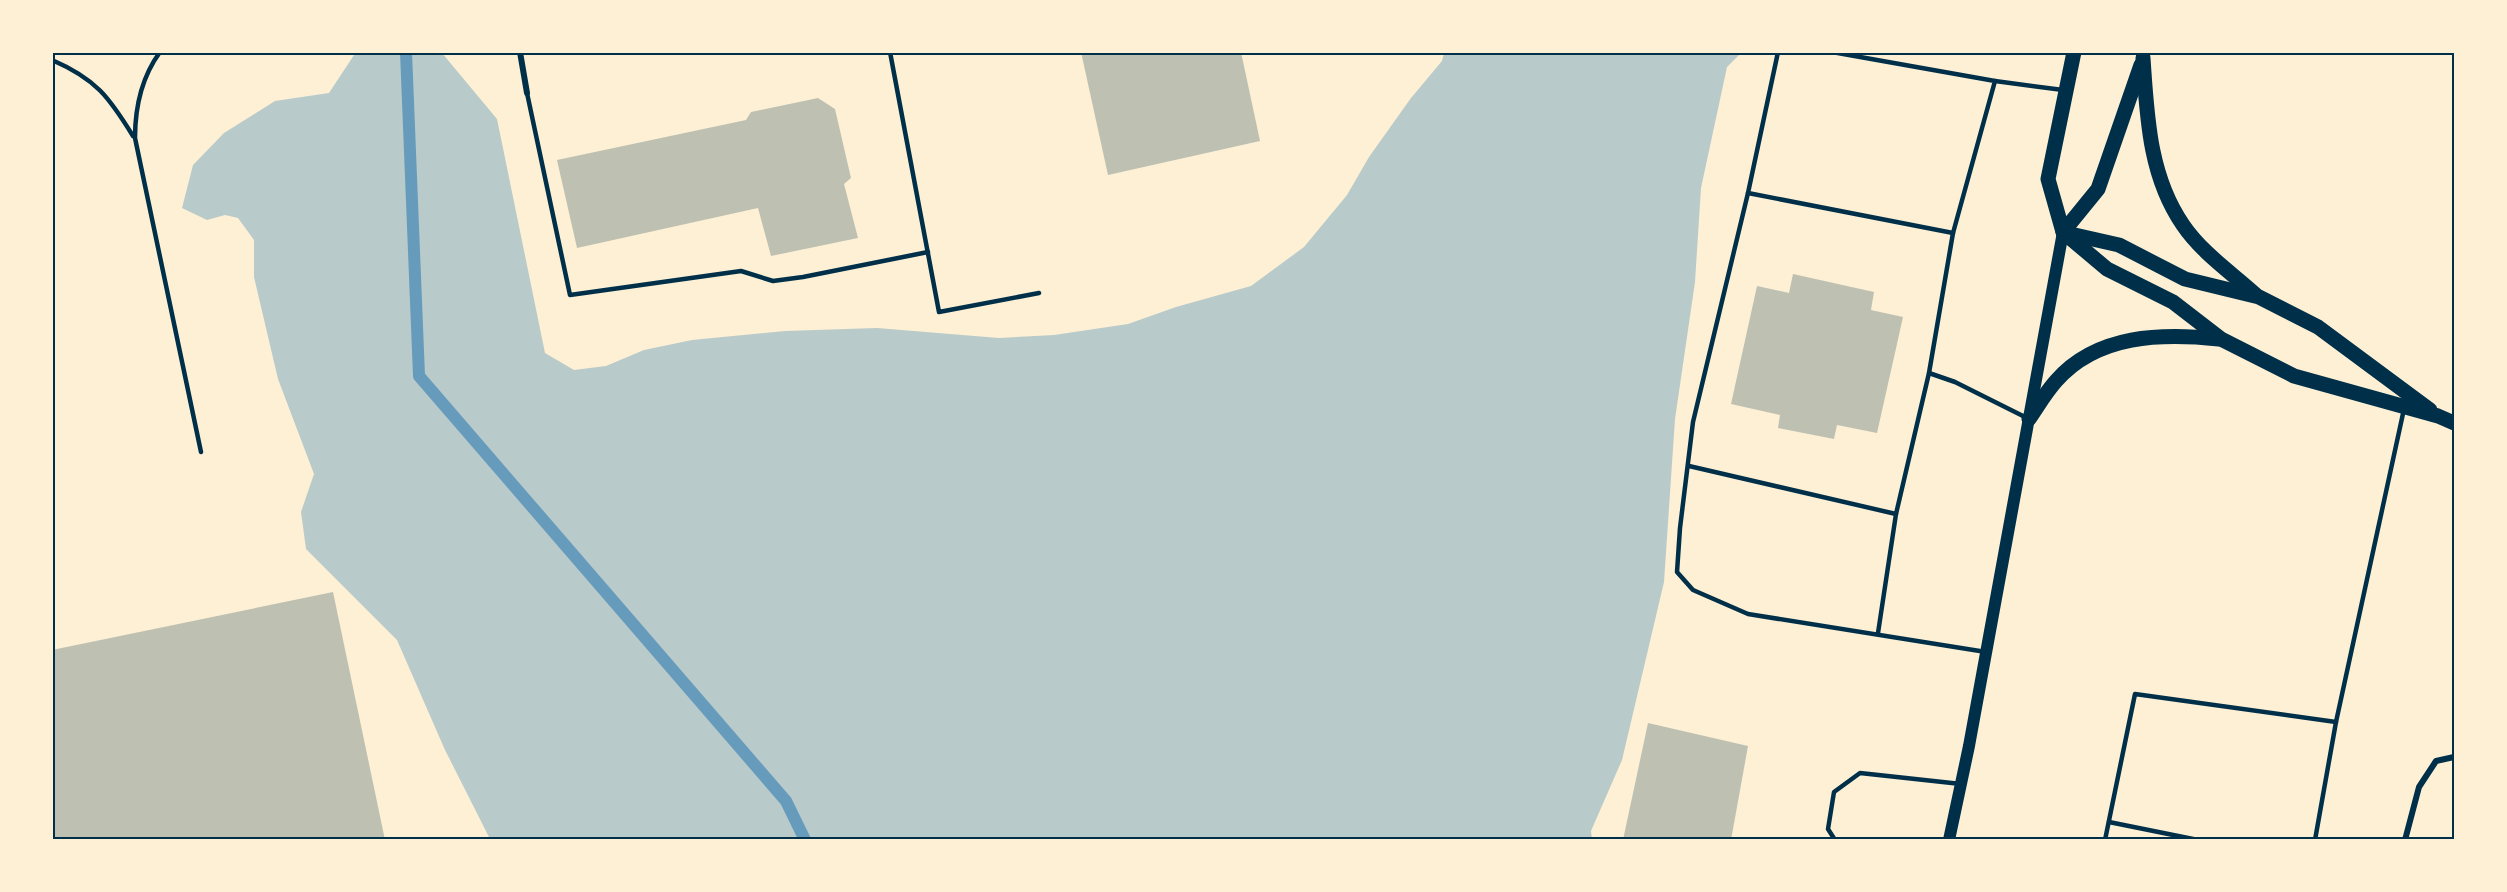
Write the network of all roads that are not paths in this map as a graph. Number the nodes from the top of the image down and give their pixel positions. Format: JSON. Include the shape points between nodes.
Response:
{"nodes":[{"id":1,"x":160,"y":52,"type":"edge"},
{"id":2,"x":520,"y":52,"type":"edge"},
{"id":3,"x":890,"y":52,"type":"edge"},
{"id":4,"x":1778,"y":52,"type":"edge"},
{"id":5,"x":1832,"y":52,"type":"edge"},
{"id":6,"x":2074,"y":52,"type":"edge"},
{"id":7,"x":2144,"y":55,"type":"edge"},
{"id":8,"x":52,"y":60,"type":"edge"},
{"id":9,"x":1995,"y":81,"type":"junction"},
{"id":10,"x":2066,"y":91,"type":"junction"},
{"id":11,"x":527,"y":93,"type":"joint"},
{"id":12,"x":135,"y":138,"type":"junction"},
{"id":13,"x":1748,"y":193,"type":"junction"},
{"id":14,"x":1953,"y":232,"type":"junction"},
{"id":15,"x":2063,"y":232,"type":"junction"},
{"id":16,"x":928,"y":252,"type":"junction"},
{"id":17,"x":1039,"y":293,"type":"dead end"},
{"id":18,"x":2259,"y":297,"type":"junction"},
{"id":19,"x":2221,"y":339,"type":"junction"},
{"id":20,"x":1929,"y":373,"type":"junction"},
{"id":21,"x":2404,"y":406,"type":"junction"},
{"id":22,"x":2438,"y":416,"type":"junction"},
{"id":23,"x":2029,"y":418,"type":"junction"},
{"id":24,"x":2454,"y":423,"type":"edge"},
{"id":25,"x":201,"y":452,"type":"dead end"},
{"id":26,"x":1689,"y":466,"type":"junction"},
{"id":27,"x":1896,"y":514,"type":"junction"},
{"id":28,"x":1878,"y":633,"type":"junction"},
{"id":29,"x":1986,"y":652,"type":"junction"},
{"id":30,"x":2336,"y":722,"type":"junction"},
{"id":31,"x":2454,"y":757,"type":"edge"},
{"id":32,"x":1960,"y":784,"type":"junction"},
{"id":33,"x":2109,"y":822,"type":"junction"},
{"id":34,"x":1835,"y":840,"type":"edge"},
{"id":35,"x":1949,"y":840,"type":"edge"},
{"id":36,"x":2105,"y":840,"type":"edge"},
{"id":37,"x":2198,"y":840,"type":"edge"},
{"id":38,"x":2315,"y":840,"type":"edge"},
{"id":39,"x":2405,"y":840,"type":"edge"}],
"edges":[{"from":1,"to":12,"type":"lane","via":[[141,87]]},
{"from":2,"to":11,"type":"street"},
{"from":3,"to":16,"type":"lane"},
{"from":4,"to":13,"type":"lane"},
{"from":5,"to":9,"type":"lane"},
{"from":6,"to":10,"type":"main road"},
{"from":7,"to":15,"type":"main road","via":[[2098,189]]},
{"from":7,"to":18,"type":"main road","via":[[2148,124],[2168,197],[2183,225],[2204,249]]},
{"from":8,"to":12,"type":"lane","via":[[76,70],[99,87]]},
{"from":9,"to":10,"type":"lane"},
{"from":9,"to":14,"type":"lane"},
{"from":10,"to":15,"type":"main road","via":[[2048,179]]},
{"from":11,"to":16,"type":"lane","via":[[570,295],[741,271],[773,281],[803,278]]},
{"from":12,"to":25,"type":"lane"},
{"from":13,"to":14,"type":"lane"},
{"from":13,"to":26,"type":"lane","via":[[1693,422]]},
{"from":14,"to":20,"type":"lane"},
{"from":15,"to":18,"type":"main road","via":[[2120,245],[2185,279]]},
{"from":15,"to":19,"type":"main road","via":[[2107,269],[2173,302]]},
{"from":15,"to":23,"type":"main road"},
{"from":16,"to":17,"type":"lane","via":[[939,312]]},
{"from":18,"to":22,"type":"main road","via":[[2318,327]]},
{"from":19,"to":21,"type":"main road","via":[[2294,376]]},
{"from":19,"to":23,"type":"main road","via":[[2144,337],[2111,345],[2080,360],[2056,380]]},
{"from":20,"to":23,"type":"lane"},
{"from":20,"to":27,"type":"lane"},
{"from":21,"to":22,"type":"main road"},
{"from":21,"to":30,"type":"lane"},
{"from":22,"to":24,"type":"main road"},
{"from":23,"to":29,"type":"main road"},
{"from":26,"to":27,"type":"lane"},
{"from":26,"to":28,"type":"lane","via":[[1677,573],[1693,590],[1748,614]]},
{"from":27,"to":28,"type":"lane"},
{"from":28,"to":29,"type":"lane"},
{"from":29,"to":32,"type":"main road"},
{"from":30,"to":33,"type":"lane","via":[[2135,694]]},
{"from":30,"to":38,"type":"lane"},
{"from":31,"to":39,"type":"street","via":[[2436,761],[2419,787]]},
{"from":32,"to":34,"type":"lane","via":[[1860,773],[1834,792],[1828,829]]},
{"from":32,"to":35,"type":"main road"},
{"from":33,"to":36,"type":"lane"},
{"from":33,"to":37,"type":"lane"}]}
